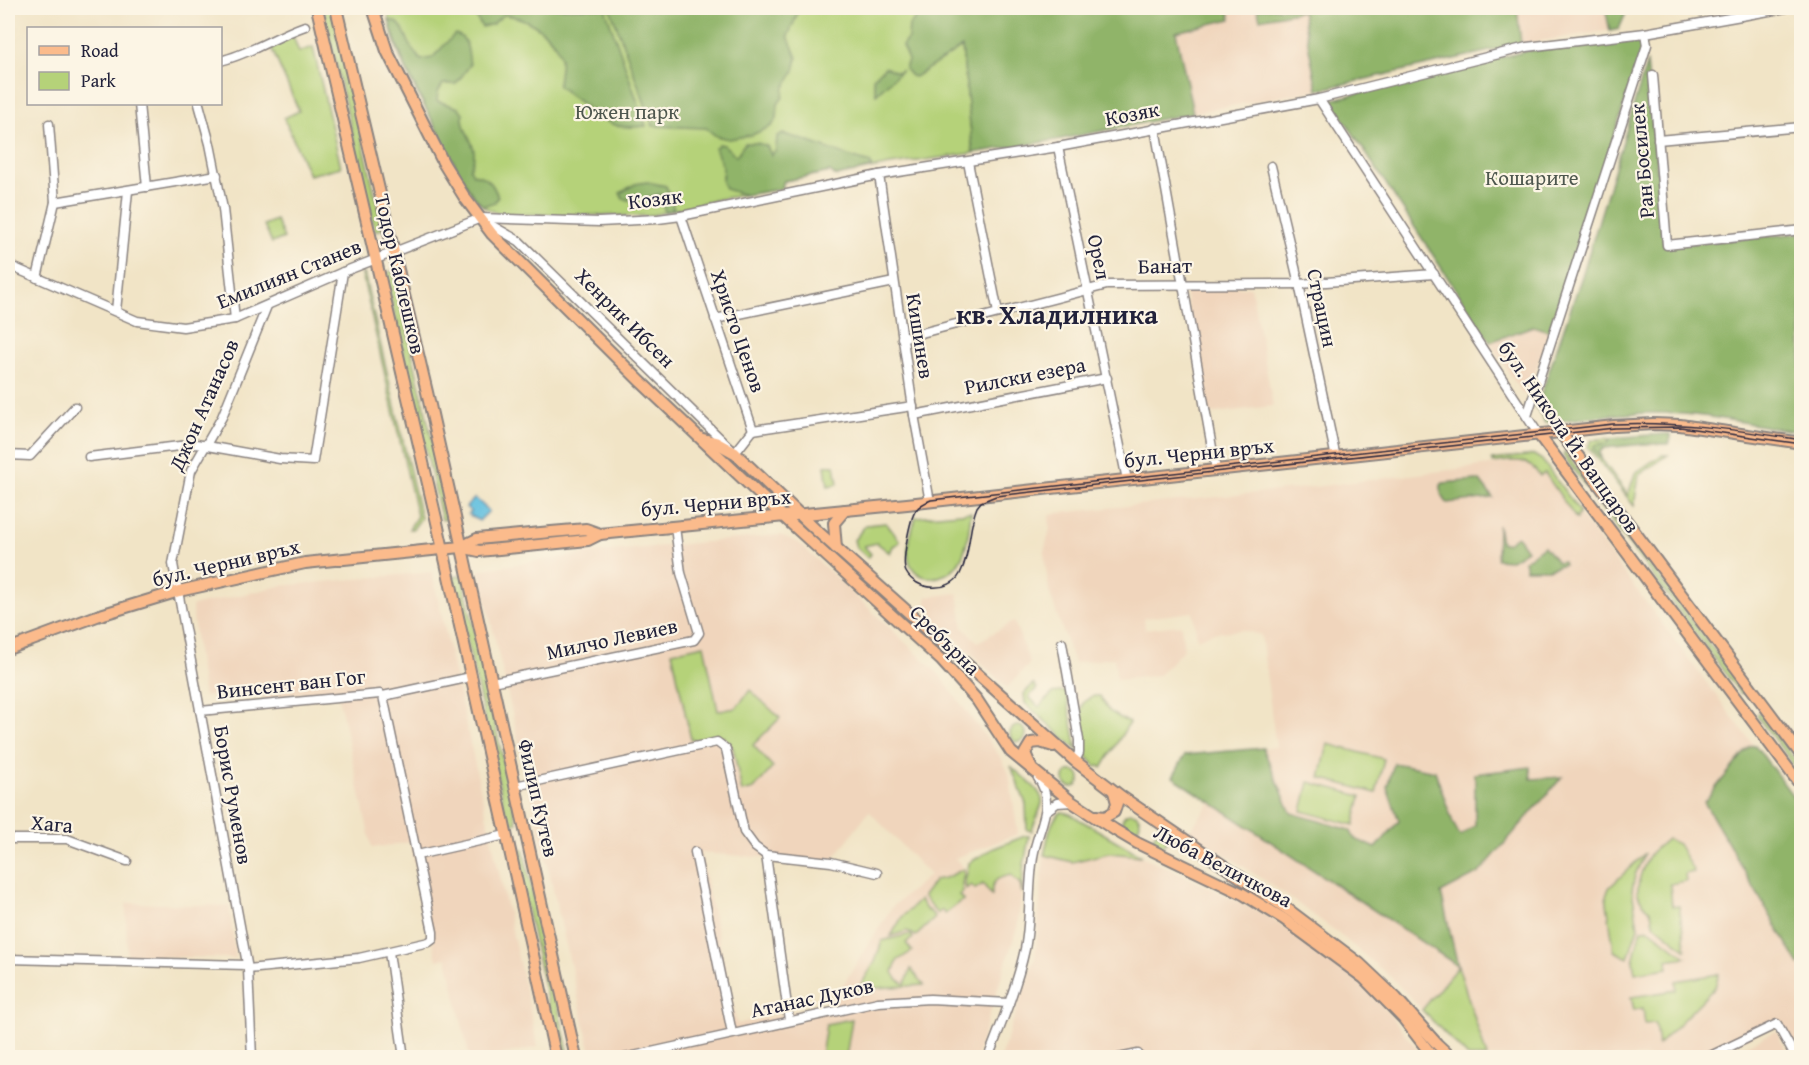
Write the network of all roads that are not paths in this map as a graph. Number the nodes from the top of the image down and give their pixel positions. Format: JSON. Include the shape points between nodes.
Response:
{"nodes":[{"id":1,"x":317,"y":8,"type":"edge"},
{"id":2,"x":336,"y":8,"type":"edge"},
{"id":3,"x":373,"y":8,"type":"edge"},
{"id":4,"x":1786,"y":8,"type":"edge"},
{"id":5,"x":305,"y":26,"type":"dead end"},
{"id":6,"x":1645,"y":33,"type":"junction"},
{"id":7,"x":222,"y":61,"type":"edge"},
{"id":8,"x":1653,"y":75,"type":"dead end"},
{"id":9,"x":1319,"y":99,"type":"junction"},
{"id":10,"x":139,"y":105,"type":"edge"},
{"id":11,"x":199,"y":105,"type":"edge"},
{"id":12,"x":49,"y":124,"type":"dead end"},
{"id":13,"x":1802,"y":127,"type":"edge"},
{"id":14,"x":1155,"y":128,"type":"junction"},
{"id":15,"x":1658,"y":140,"type":"junction"},
{"id":16,"x":1058,"y":147,"type":"junction"},
{"id":17,"x":969,"y":162,"type":"junction"},
{"id":18,"x":1271,"y":166,"type":"dead end"},
{"id":19,"x":217,"y":176,"type":"junction"},
{"id":20,"x":879,"y":176,"type":"junction"},
{"id":21,"x":147,"y":187,"type":"junction"},
{"id":22,"x":128,"y":191,"type":"junction"},
{"id":23,"x":55,"y":202,"type":"junction"},
{"id":24,"x":681,"y":216,"type":"junction"},
{"id":25,"x":481,"y":219,"type":"junction"},
{"id":26,"x":1802,"y":230,"type":"edge"},
{"id":27,"x":395,"y":253,"type":"junction"},
{"id":28,"x":377,"y":259,"type":"junction"},
{"id":29,"x":8,"y":265,"type":"edge"},
{"id":30,"x":343,"y":272,"type":"junction"},
{"id":31,"x":1434,"y":274,"type":"junction"},
{"id":32,"x":37,"y":278,"type":"junction"},
{"id":33,"x":894,"y":282,"type":"junction"},
{"id":34,"x":1181,"y":284,"type":"junction"},
{"id":35,"x":1299,"y":284,"type":"junction"},
{"id":36,"x":1087,"y":290,"type":"junction"},
{"id":37,"x":267,"y":306,"type":"junction"},
{"id":38,"x":116,"y":311,"type":"junction"},
{"id":39,"x":998,"y":314,"type":"junction"},
{"id":40,"x":235,"y":319,"type":"junction"},
{"id":41,"x":715,"y":319,"type":"junction"},
{"id":42,"x":903,"y":338,"type":"junction"},
{"id":43,"x":1107,"y":378,"type":"junction"},
{"id":44,"x":75,"y":407,"type":"dead end"},
{"id":45,"x":913,"y":411,"type":"junction"},
{"id":46,"x":1527,"y":416,"type":"junction"},
{"id":47,"x":753,"y":430,"type":"junction"},
{"id":48,"x":1560,"y":432,"type":"junction"},
{"id":49,"x":1539,"y":435,"type":"junction"},
{"id":50,"x":701,"y":439,"type":"junction"},
{"id":51,"x":1802,"y":443,"type":"edge"},
{"id":52,"x":206,"y":447,"type":"junction"},
{"id":53,"x":735,"y":453,"type":"junction"},
{"id":54,"x":8,"y":455,"type":"edge"},
{"id":55,"x":89,"y":457,"type":"dead end"},
{"id":56,"x":1336,"y":458,"type":"junction"},
{"id":57,"x":1216,"y":470,"type":"junction"},
{"id":58,"x":1127,"y":480,"type":"junction"},
{"id":59,"x":930,"y":502,"type":"junction"},
{"id":60,"x":844,"y":510,"type":"junction"},
{"id":61,"x":800,"y":515,"type":"junction"},
{"id":62,"x":783,"y":516,"type":"junction"},
{"id":63,"x":675,"y":527,"type":"junction"},
{"id":64,"x":461,"y":547,"type":"junction"},
{"id":65,"x":837,"y":548,"type":"junction"},
{"id":66,"x":442,"y":549,"type":"junction"},
{"id":67,"x":179,"y":591,"type":"junction"},
{"id":68,"x":1062,"y":643,"type":"dead end"},
{"id":69,"x":8,"y":649,"type":"edge"},
{"id":70,"x":471,"y":677,"type":"junction"},
{"id":71,"x":492,"y":682,"type":"junction"},
{"id":72,"x":383,"y":696,"type":"junction"},
{"id":73,"x":1758,"y":698,"type":"junction"},
{"id":74,"x":1743,"y":710,"type":"junction"},
{"id":75,"x":200,"y":711,"type":"junction"},
{"id":76,"x":1059,"y":748,"type":"junction"},
{"id":77,"x":1802,"y":756,"type":"edge"},
{"id":78,"x":1075,"y":761,"type":"junction"},
{"id":79,"x":1035,"y":772,"type":"junction"},
{"id":80,"x":515,"y":786,"type":"junction"},
{"id":81,"x":1802,"y":787,"type":"edge"},
{"id":82,"x":1114,"y":792,"type":"junction"},
{"id":83,"x":1072,"y":802,"type":"junction"},
{"id":84,"x":1046,"y":812,"type":"junction"},
{"id":85,"x":1096,"y":816,"type":"junction"},
{"id":86,"x":506,"y":836,"type":"junction"},
{"id":87,"x":8,"y":839,"type":"edge"},
{"id":88,"x":695,"y":852,"type":"dead end"},
{"id":89,"x":417,"y":855,"type":"junction"},
{"id":90,"x":766,"y":855,"type":"junction"},
{"id":91,"x":127,"y":861,"type":"dead end"},
{"id":92,"x":877,"y":873,"type":"dead end"},
{"id":93,"x":389,"y":952,"type":"junction"},
{"id":94,"x":8,"y":959,"type":"edge"},
{"id":95,"x":247,"y":967,"type":"junction"},
{"id":96,"x":1009,"y":1003,"type":"junction"},
{"id":97,"x":789,"y":1020,"type":"junction"},
{"id":98,"x":732,"y":1033,"type":"junction"},
{"id":99,"x":1138,"y":1054,"type":"dead end"},
{"id":100,"x":252,"y":1058,"type":"edge"},
{"id":101,"x":404,"y":1058,"type":"edge"},
{"id":102,"x":556,"y":1058,"type":"edge"},
{"id":103,"x":576,"y":1058,"type":"edge"},
{"id":104,"x":624,"y":1058,"type":"edge"},
{"id":105,"x":988,"y":1058,"type":"edge"},
{"id":106,"x":1119,"y":1058,"type":"edge"},
{"id":107,"x":1434,"y":1058,"type":"edge"},
{"id":108,"x":1452,"y":1058,"type":"edge"},
{"id":109,"x":1706,"y":1058,"type":"edge"},
{"id":110,"x":1797,"y":1058,"type":"edge"}],
"edges":[{"from":1,"to":28,"type":"main road","name":"Тодор Каблешков"},
{"from":2,"to":27,"type":"main road","name":"Тодор Каблешков"},
{"from":3,"to":25,"type":"main road","name":"Хенрик Ибсен","via":[[380,35],[401,80],[444,164]]},
{"from":4,"to":6,"type":"street","name":"Козяк"},
{"from":5,"to":7,"type":"street"},
{"from":6,"to":9,"type":"street","name":"Козяк","via":[[1527,48]]},
{"from":6,"to":46,"type":"street","via":[[1647,45]]},
{"from":8,"to":15,"type":"street","name":"Ран Босилек"},
{"from":9,"to":14,"type":"street","name":"Козяк"},
{"from":9,"to":31,"type":"street","name":"бул. Никола Й. Вапцаров"},
{"from":10,"to":21,"type":"street"},
{"from":11,"to":19,"type":"street"},
{"from":12,"to":23,"type":"street"},
{"from":13,"to":15,"type":"street"},
{"from":14,"to":16,"type":"street","name":"Козяк"},
{"from":14,"to":34,"type":"street"},
{"from":15,"to":26,"type":"street","name":"Ран Босилек","via":[[1667,245]]},
{"from":16,"to":17,"type":"street","name":"Козяк"},
{"from":16,"to":36,"type":"street","name":"Орел"},
{"from":17,"to":20,"type":"street","name":"Козяк"},
{"from":17,"to":39,"type":"street"},
{"from":18,"to":35,"type":"street","name":"Страцин"},
{"from":19,"to":21,"type":"street"},
{"from":19,"to":40,"type":"street"},
{"from":20,"to":24,"type":"street","name":"Козяк"},
{"from":20,"to":33,"type":"street","name":"Кишинев"},
{"from":21,"to":22,"type":"street"},
{"from":22,"to":23,"type":"street"},
{"from":22,"to":38,"type":"street"},
{"from":23,"to":32,"type":"street"},
{"from":24,"to":25,"type":"street","name":"Козяк","via":[[599,222]]},
{"from":24,"to":41,"type":"street","name":"Христо Ценов"},
{"from":25,"to":27,"type":"street","name":"Емилиян Станев"},
{"from":25,"to":50,"type":"main road","name":"Хенрик Ибсен"},
{"from":25,"to":53,"type":"street","name":"Хенрик Ибсен","via":[[519,241]]},
{"from":27,"to":28,"type":"street","name":"Емилиян Станев"},
{"from":27,"to":64,"type":"main road","name":"Тодор Каблешков"},
{"from":28,"to":30,"type":"street","name":"Емилиян Станев"},
{"from":28,"to":66,"type":"main road","name":"Тодор Каблешков"},
{"from":29,"to":32,"type":"street","name":"Емилиян Станев"},
{"from":30,"to":37,"type":"street","name":"Емилиян Станев"},
{"from":30,"to":52,"type":"street","via":[[313,461]]},
{"from":31,"to":35,"type":"street","name":"Банат"},
{"from":31,"to":46,"type":"street","name":"бул. Никола Й. Вапцаров"},
{"from":32,"to":38,"type":"street","name":"Емилиян Станев"},
{"from":33,"to":41,"type":"street"},
{"from":33,"to":42,"type":"street","name":"Кишинев"},
{"from":34,"to":35,"type":"street","name":"Банат"},
{"from":34,"to":36,"type":"street","name":"Банат","via":[[1107,285]]},
{"from":34,"to":57,"type":"street"},
{"from":35,"to":56,"type":"street","name":"Страцин"},
{"from":36,"to":39,"type":"street","name":"Банат"},
{"from":36,"to":43,"type":"street","name":"Орел"},
{"from":37,"to":40,"type":"street","name":"Емилиян Станев"},
{"from":37,"to":52,"type":"street","name":"Джон Атанасов"},
{"from":38,"to":40,"type":"street","name":"Емилиян Станев","via":[[136,321],[170,327]]},
{"from":39,"to":42,"type":"street","name":"Банат"},
{"from":41,"to":47,"type":"street","name":"Христо Ценов"},
{"from":42,"to":45,"type":"street","name":"Кишинев"},
{"from":43,"to":45,"type":"street","name":"Рилски езера"},
{"from":43,"to":58,"type":"street","name":"Орел"},
{"from":44,"to":54,"type":"street","via":[[31,456]]},
{"from":45,"to":47,"type":"street","name":"Рилски езера"},
{"from":45,"to":59,"type":"street","name":"Кишинев"},
{"from":46,"to":49,"type":"street","name":"бул. Никола Й. Вапцаров"},
{"from":47,"to":53,"type":"street"},
{"from":48,"to":49,"type":"main road","name":"бул. Черни връх"},
{"from":48,"to":51,"type":"main road","name":"бул. Черни връх","via":[[1675,425]]},
{"from":48,"to":73,"type":"main road","name":"бул. Никола Й. Вапцаров"},
{"from":49,"to":56,"type":"main road","name":"бул. Черни връх"},
{"from":49,"to":74,"type":"main road","name":"бул. Никола Й. Вапцаров"},
{"from":50,"to":53,"type":"main road","name":"Хенрик Ибсен"},
{"from":50,"to":62,"type":"main road","name":"Хенрик Ибсен"},
{"from":52,"to":55,"type":"street","via":[[196,444]]},
{"from":52,"to":67,"type":"street","name":"Джон Атанасов","via":[[191,471],[183,509],[173,564]]},
{"from":53,"to":61,"type":"main road","name":"Хенрик Ибсен"},
{"from":56,"to":57,"type":"main road","name":"бул. Черни връх"},
{"from":57,"to":58,"type":"main road","name":"бул. Черни връх"},
{"from":58,"to":59,"type":"main road","name":"бул. Черни връх"},
{"from":59,"to":60,"type":"main road","name":"бул. Черни връх"},
{"from":60,"to":61,"type":"main road","name":"бул. Черни връх"},
{"from":60,"to":65,"type":"main road","via":[[834,523]]},
{"from":61,"to":62,"type":"main road","name":"бул. Черни връх"},
{"from":61,"to":65,"type":"main road","name":"Сребърна"},
{"from":62,"to":63,"type":"main road","name":"бул. Черни връх"},
{"from":62,"to":79,"type":"main road","name":"Сребърна","via":[[941,660],[977,700],[1011,752]]},
{"from":63,"to":64,"type":"main road","name":"бул. Черни връх","via":[[479,551]]},
{"from":63,"to":71,"type":"street","name":"Милчо Левиев","via":[[681,573],[699,633],[694,640]]},
{"from":64,"to":66,"type":"main road","name":"бул. Черни връх"},
{"from":64,"to":71,"type":"main road","name":"Филип Кутев"},
{"from":65,"to":76,"type":"main road","name":"Сребърна"},
{"from":66,"to":67,"type":"main road","name":"бул. Черни връх","via":[[305,563]]},
{"from":66,"to":70,"type":"main road","name":"Филип Кутев"},
{"from":67,"to":69,"type":"main road","name":"бул. Черни връх"},
{"from":67,"to":75,"type":"street","name":"Борис Руменов"},
{"from":68,"to":78,"type":"street","via":[[1079,740]]},
{"from":70,"to":72,"type":"street"},
{"from":70,"to":86,"type":"main road","name":"Филип Кутев"},
{"from":71,"to":80,"type":"main road","name":"Филип Кутев"},
{"from":72,"to":75,"type":"street","name":"Винсент ван Гог"},
{"from":72,"to":89,"type":"street","name":"Винсент ван Гог"},
{"from":73,"to":74,"type":"main road"},
{"from":73,"to":77,"type":"main road","name":"бул. Никола Й. Вапцаров"},
{"from":74,"to":81,"type":"main road","name":"бул. Никола Й. Вапцаров"},
{"from":75,"to":95,"type":"street","name":"Борис Руменов"},
{"from":76,"to":78,"type":"main road","name":"Сребърна"},
{"from":76,"to":79,"type":"main road","via":[[1037,742],[1027,747],[1025,757]]},
{"from":78,"to":82,"type":"main road","name":"Сребърна"},
{"from":79,"to":83,"type":"main road","name":"Люба Величкова"},
{"from":79,"to":84,"type":"street","name":"Сребърна","via":[[1046,791]]},
{"from":80,"to":90,"type":"street","via":[[717,742],[726,748],[744,832],[749,842]]},
{"from":80,"to":103,"type":"main road","name":"Филип Кутев"},
{"from":82,"to":85,"type":"main road","via":[[1118,802],[1114,813]]},
{"from":82,"to":108,"type":"main road","name":"Люба Величкова","via":[[1336,944],[1382,983]]},
{"from":83,"to":84,"type":"street","via":[[1057,803]]},
{"from":83,"to":85,"type":"main road","name":"Люба Величкова"},
{"from":84,"to":96,"type":"street","name":"Сребърна","via":[[1031,870],[1025,947]]},
{"from":85,"to":107,"type":"main road","name":"Люба Величкова","via":[[1137,843],[1218,881],[1284,919],[1364,978]]},
{"from":86,"to":89,"type":"street"},
{"from":86,"to":102,"type":"main road","name":"Филип Кутев"},
{"from":87,"to":91,"type":"street","name":"Хага","via":[[67,838]]},
{"from":88,"to":98,"type":"street"},
{"from":89,"to":93,"type":"street","name":"Винсент ван Гог","via":[[433,939]]},
{"from":90,"to":92,"type":"street","via":[[831,862]]},
{"from":90,"to":97,"type":"street"},
{"from":93,"to":95,"type":"street"},
{"from":93,"to":101,"type":"street"},
{"from":94,"to":95,"type":"street"},
{"from":95,"to":100,"type":"street","name":"Борис Руменов"},
{"from":96,"to":97,"type":"street","name":"Атанас Дуков","via":[[914,999],[860,1005]]},
{"from":96,"to":105,"type":"street","name":"Сребърна"},
{"from":97,"to":98,"type":"street","name":"Атанас Дуков"},
{"from":98,"to":104,"type":"street","name":"Атанас Дуков"},
{"from":99,"to":106,"type":"street"},
{"from":109,"to":110,"type":"street","via":[[1777,1024]]}]}
